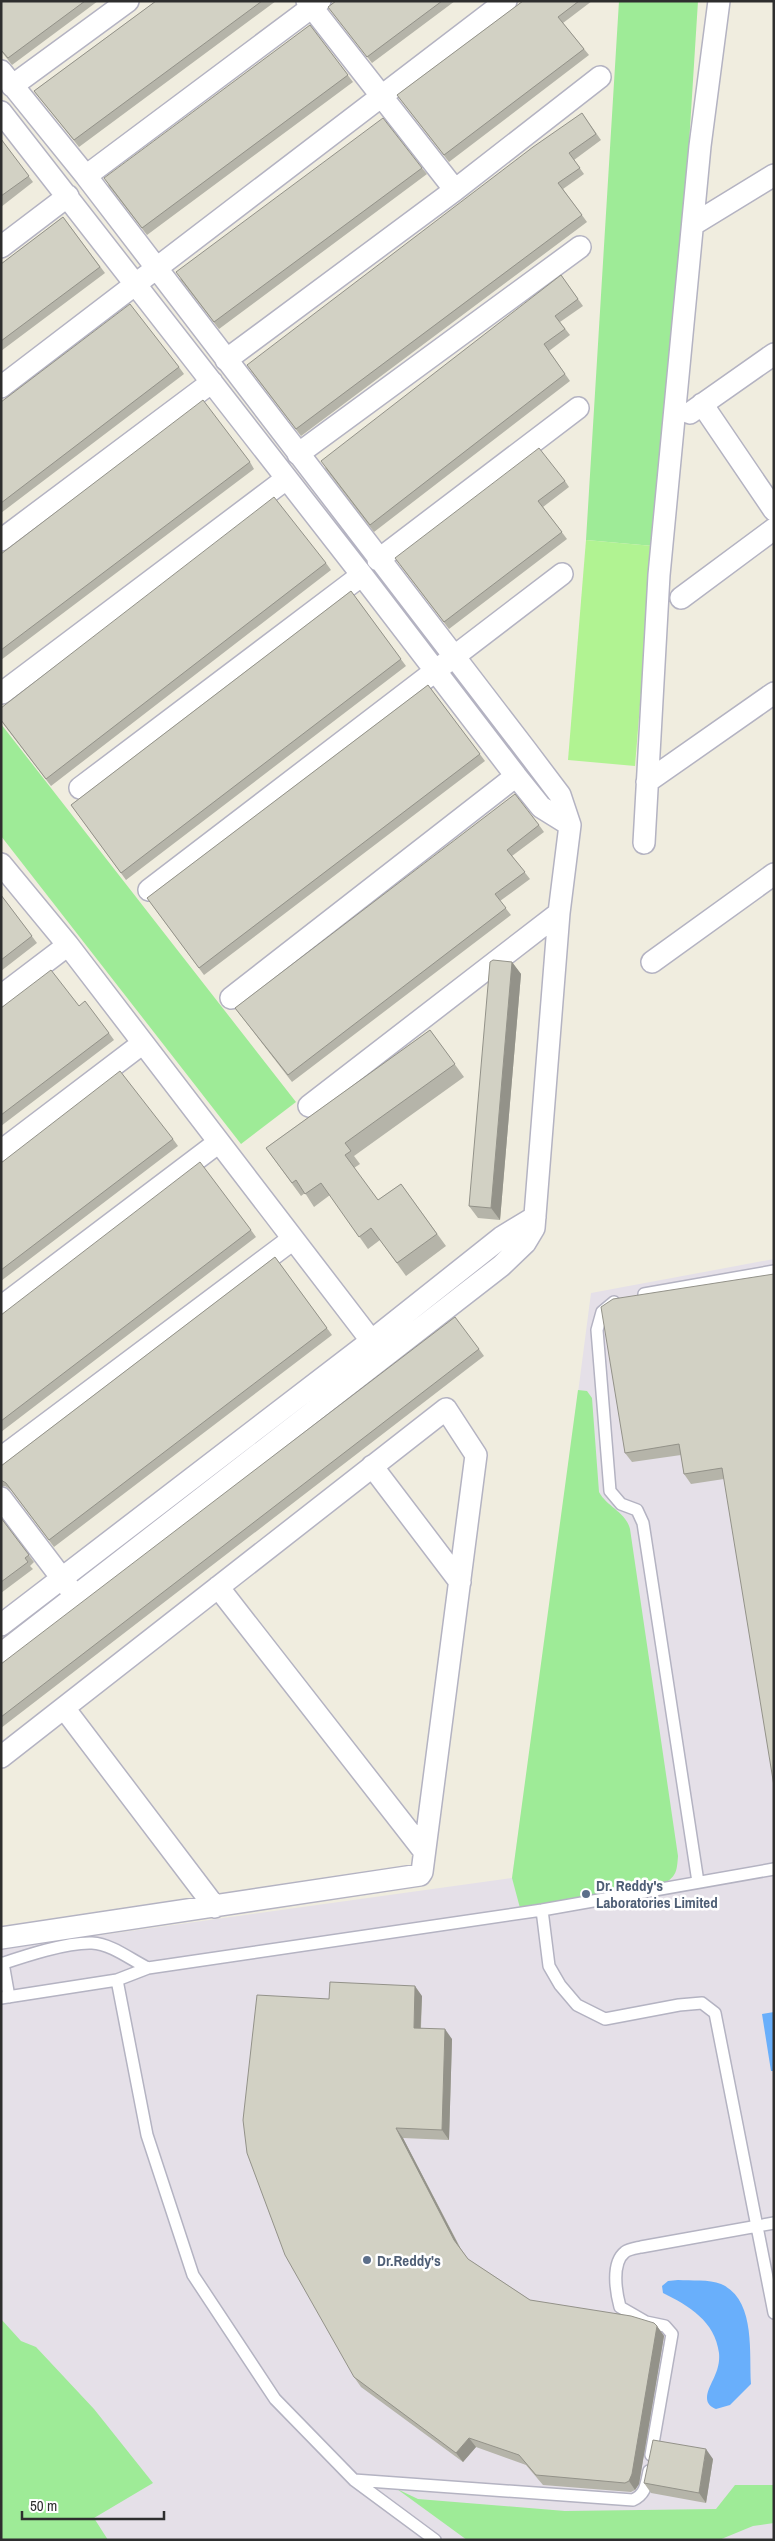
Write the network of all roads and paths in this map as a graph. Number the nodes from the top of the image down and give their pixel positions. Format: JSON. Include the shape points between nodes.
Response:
{"nodes":[{"id":1,"x":128,"y":1,"type":"edge"},
{"id":2,"x":506,"y":1,"type":"edge"},
{"id":3,"x":719,"y":1,"type":"edge"},
{"id":4,"x":313,"y":3,"type":"edge"},
{"id":5,"x":600,"y":77,"type":"dead end"},
{"id":6,"x":7,"y":78,"type":"edge"},
{"id":7,"x":383,"y":97,"type":"junction"},
{"id":8,"x":1,"y":112,"type":"edge"},
{"id":9,"x":774,"y":175,"type":"edge"},
{"id":10,"x":86,"y":176,"type":"junction"},
{"id":11,"x":455,"y":190,"type":"junction"},
{"id":12,"x":68,"y":196,"type":"junction"},
{"id":13,"x":694,"y":224,"type":"junction"},
{"id":14,"x":1,"y":247,"type":"edge"},
{"id":15,"x":580,"y":247,"type":"dead end"},
{"id":16,"x":157,"y":269,"type":"junction"},
{"id":17,"x":136,"y":284,"type":"junction"},
{"id":18,"x":774,"y":354,"type":"edge"},
{"id":19,"x":226,"y":360,"type":"junction"},
{"id":20,"x":212,"y":382,"type":"junction"},
{"id":21,"x":1,"y":387,"type":"edge"},
{"id":22,"x":702,"y":404,"type":"junction"},
{"id":23,"x":578,"y":408,"type":"dead end"},
{"id":24,"x":674,"y":424,"type":"junction"},
{"id":25,"x":298,"y":454,"type":"junction"},
{"id":26,"x":286,"y":479,"type":"junction"},
{"id":27,"x":774,"y":510,"type":"edge"},
{"id":28,"x":774,"y":529,"type":"edge"},
{"id":29,"x":1,"y":540,"type":"edge"},
{"id":30,"x":378,"y":560,"type":"junction"},
{"id":31,"x":562,"y":574,"type":"dead end"},
{"id":32,"x":362,"y":575,"type":"junction"},
{"id":33,"x":681,"y":598,"type":"dead end"},
{"id":34,"x":455,"y":657,"type":"junction"},
{"id":35,"x":434,"y":671,"type":"junction"},
{"id":36,"x":2,"y":693,"type":"edge"},
{"id":37,"x":774,"y":693,"type":"edge"},
{"id":38,"x":516,"y":776,"type":"junction"},
{"id":39,"x":647,"y":782,"type":"junction"},
{"id":40,"x":80,"y":788,"type":"dead end"},
{"id":41,"x":570,"y":825,"type":"junction"},
{"id":42,"x":644,"y":843,"type":"dead end"},
{"id":43,"x":1,"y":864,"type":"edge"},
{"id":44,"x":774,"y":874,"type":"edge"},
{"id":45,"x":149,"y":890,"type":"dead end"},
{"id":46,"x":559,"y":913,"type":"junction"},
{"id":47,"x":68,"y":945,"type":"junction"},
{"id":48,"x":652,"y":962,"type":"dead end"},
{"id":49,"x":1,"y":996,"type":"edge"},
{"id":50,"x":231,"y":998,"type":"dead end"},
{"id":51,"x":143,"y":1043,"type":"junction"},
{"id":52,"x":308,"y":1106,"type":"dead end"},
{"id":53,"x":219,"y":1142,"type":"junction"},
{"id":54,"x":1,"y":1151,"type":"edge"},
{"id":55,"x":293,"y":1239,"type":"junction"},
{"id":56,"x":774,"y":1271,"type":"edge"},
{"id":57,"x":1,"y":1308,"type":"edge"},
{"id":58,"x":378,"y":1348,"type":"junction"},
{"id":59,"x":1,"y":1458,"type":"edge"},
{"id":60,"x":372,"y":1466,"type":"junction"},
{"id":61,"x":1,"y":1498,"type":"edge"},
{"id":62,"x":61,"y":1578,"type":"junction"},
{"id":63,"x":460,"y":1582,"type":"junction"},
{"id":64,"x":218,"y":1587,"type":"junction"},
{"id":65,"x":76,"y":1598,"type":"junction"},
{"id":66,"x":1,"y":1625,"type":"edge"},
{"id":67,"x":1,"y":1654,"type":"edge"},
{"id":68,"x":64,"y":1708,"type":"junction"},
{"id":69,"x":1,"y":1757,"type":"edge"},
{"id":70,"x":424,"y":1851,"type":"junction"},
{"id":71,"x":774,"y":1869,"type":"edge"},
{"id":72,"x":698,"y":1882,"type":"junction"},
{"id":73,"x":215,"y":1907,"type":"junction"},
{"id":74,"x":542,"y":1910,"type":"junction"},
{"id":75,"x":1,"y":1938,"type":"edge"},
{"id":76,"x":2,"y":1964,"type":"edge"},
{"id":77,"x":148,"y":1968,"type":"junction"},
{"id":78,"x":117,"y":1980,"type":"junction"},
{"id":79,"x":5,"y":1998,"type":"edge"},
{"id":80,"x":774,"y":2223,"type":"edge"},
{"id":81,"x":756,"y":2226,"type":"junction"},
{"id":82,"x":774,"y":2313,"type":"edge"},
{"id":83,"x":354,"y":2480,"type":"junction"},
{"id":84,"x":435,"y":2540,"type":"edge"}],
"edges":[{"from":1,"to":6,"type":"street"},
{"from":2,"to":7,"type":"street"},
{"from":3,"to":13,"type":"street","via":[[700,146]]},
{"from":4,"to":7,"type":"street"},
{"from":4,"to":10,"type":"street"},
{"from":5,"to":11,"type":"street"},
{"from":6,"to":10,"type":"street"},
{"from":7,"to":11,"type":"street"},
{"from":7,"to":16,"type":"street"},
{"from":8,"to":12,"type":"street"},
{"from":9,"to":13,"type":"street"},
{"from":10,"to":16,"type":"street"},
{"from":11,"to":19,"type":"street"},
{"from":12,"to":14,"type":"street"},
{"from":12,"to":17,"type":"street"},
{"from":13,"to":24,"type":"street"},
{"from":15,"to":25,"type":"street"},
{"from":16,"to":17,"type":"street"},
{"from":16,"to":19,"type":"street"},
{"from":17,"to":20,"type":"street"},
{"from":17,"to":21,"type":"street"},
{"from":18,"to":22,"type":"street"},
{"from":19,"to":25,"type":"street"},
{"from":20,"to":26,"type":"street"},
{"from":20,"to":29,"type":"street"},
{"from":22,"to":24,"type":"street"},
{"from":22,"to":27,"type":"street"},
{"from":23,"to":30,"type":"street"},
{"from":24,"to":39,"type":"street","via":[[659,575]]},
{"from":25,"to":30,"type":"street"},
{"from":26,"to":32,"type":"street"},
{"from":26,"to":36,"type":"street"},
{"from":28,"to":33,"type":"street"},
{"from":30,"to":34,"type":"street"},
{"from":31,"to":34,"type":"street"},
{"from":32,"to":35,"type":"street"},
{"from":32,"to":40,"type":"street"},
{"from":34,"to":35,"type":"street"},
{"from":34,"to":41,"type":"street","via":[[560,795]]},
{"from":35,"to":38,"type":"street"},
{"from":35,"to":45,"type":"street"},
{"from":37,"to":39,"type":"street"},
{"from":38,"to":41,"type":"street","via":[[541,807]]},
{"from":38,"to":50,"type":"street"},
{"from":39,"to":42,"type":"street"},
{"from":41,"to":46,"type":"street"},
{"from":43,"to":47,"type":"street"},
{"from":44,"to":48,"type":"street"},
{"from":46,"to":52,"type":"street"},
{"from":46,"to":58,"type":"street","via":[[535,1217],[502,1237]]},
{"from":47,"to":49,"type":"street"},
{"from":47,"to":51,"type":"street"},
{"from":51,"to":53,"type":"street"},
{"from":51,"to":54,"type":"street"},
{"from":53,"to":55,"type":"street"},
{"from":53,"to":57,"type":"street"},
{"from":55,"to":58,"type":"street"},
{"from":55,"to":59,"type":"street"},
{"from":56,"to":72,"type":"lane","via":[[626,1298],[602,1312],[597,1330],[610,1490],[621,1504],[637,1510],[643,1523]]},
{"from":58,"to":62,"type":"street"},
{"from":58,"to":65,"type":"street"},
{"from":60,"to":63,"type":"street"},
{"from":60,"to":63,"type":"street","via":[[446,1409],[476,1455]]},
{"from":60,"to":64,"type":"street"},
{"from":61,"to":62,"type":"street"},
{"from":62,"to":65,"type":"street"},
{"from":62,"to":66,"type":"street"},
{"from":63,"to":70,"type":"street"},
{"from":64,"to":68,"type":"street"},
{"from":64,"to":70,"type":"street"},
{"from":65,"to":67,"type":"street"},
{"from":68,"to":69,"type":"street"},
{"from":68,"to":73,"type":"street"},
{"from":70,"to":73,"type":"street","via":[[422,1872],[417,1877]]},
{"from":71,"to":72,"type":"lane"},
{"from":72,"to":74,"type":"lane"},
{"from":73,"to":75,"type":"street"},
{"from":74,"to":77,"type":"lane"},
{"from":74,"to":81,"type":"lane","via":[[549,1966],[577,2005],[605,2019],[702,2003],[715,2012]]},
{"from":76,"to":77,"type":"lane","via":[[54,1949],[92,1943],[109,1947]]},
{"from":76,"to":79,"type":"lane"},
{"from":77,"to":78,"type":"lane"},
{"from":78,"to":79,"type":"lane"},
{"from":78,"to":83,"type":"lane","via":[[147,2135],[193,2275],[275,2400]]},
{"from":80,"to":81,"type":"lane"},
{"from":81,"to":82,"type":"lane"},
{"from":81,"to":83,"type":"lane","via":[[634,2249],[626,2251],[619,2259],[615,2291],[620,2307],[646,2322],[665,2326],[672,2334],[646,2486],[641,2496],[633,2500]]},
{"from":83,"to":84,"type":"lane"}]}
